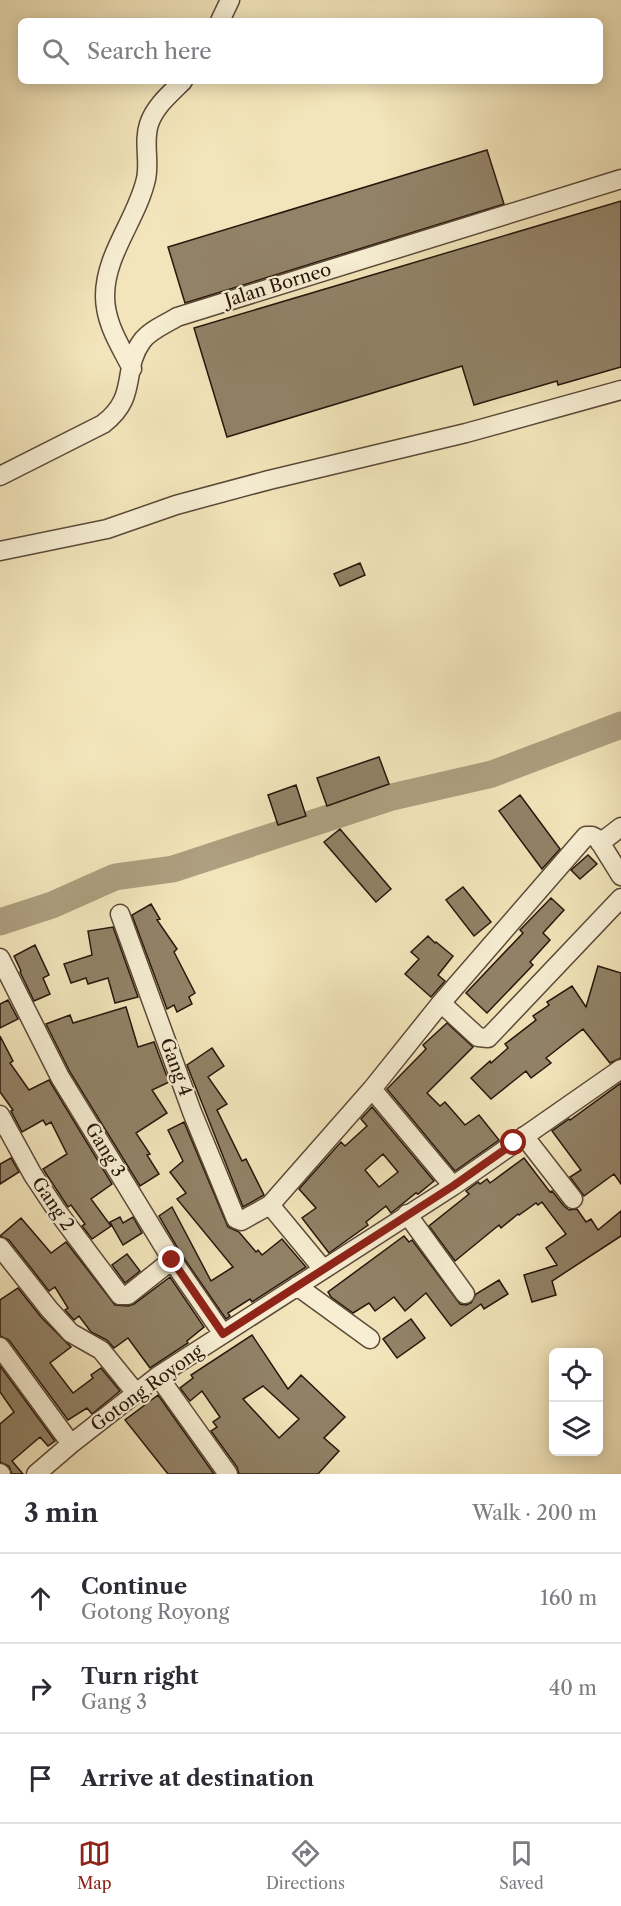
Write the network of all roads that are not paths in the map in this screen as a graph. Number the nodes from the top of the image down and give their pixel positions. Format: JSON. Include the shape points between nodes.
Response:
{"nodes":[{"id":1,"x":230,"y":0,"type":"edge"},
{"id":2,"x":221,"y":18,"type":"edge"},
{"id":3,"x":180,"y":84,"type":"edge"},
{"id":4,"x":621,"y":179,"type":"edge"},
{"id":5,"x":132,"y":369,"type":"junction"},
{"id":6,"x":621,"y":390,"type":"edge"},
{"id":7,"x":0,"y":476,"type":"edge"},
{"id":8,"x":0,"y":551,"type":"edge"},
{"id":9,"x":621,"y":827,"type":"edge"},
{"id":10,"x":600,"y":843,"type":"junction"},
{"id":11,"x":621,"y":876,"type":"edge"},
{"id":12,"x":621,"y":898,"type":"edge"},
{"id":13,"x":120,"y":914,"type":"dead end"},
{"id":14,"x":0,"y":958,"type":"edge"},
{"id":15,"x":441,"y":1003,"type":"junction"},
{"id":16,"x":621,"y":1069,"type":"edge"},
{"id":17,"x":372,"y":1089,"type":"junction"},
{"id":18,"x":0,"y":1115,"type":"edge"},
{"id":19,"x":524,"y":1136,"type":"junction"},
{"id":20,"x":453,"y":1186,"type":"junction"},
{"id":21,"x":573,"y":1199,"type":"dead end"},
{"id":22,"x":270,"y":1205,"type":"junction"},
{"id":23,"x":407,"y":1214,"type":"junction"},
{"id":24,"x":0,"y":1247,"type":"edge"},
{"id":25,"x":172,"y":1260,"type":"junction"},
{"id":26,"x":323,"y":1269,"type":"junction"},
{"id":27,"x":297,"y":1286,"type":"junction"},
{"id":28,"x":465,"y":1294,"type":"dead end"},
{"id":29,"x":223,"y":1334,"type":"junction"},
{"id":30,"x":370,"y":1339,"type":"dead end"},
{"id":31,"x":0,"y":1347,"type":"edge"},
{"id":32,"x":158,"y":1376,"type":"junction"},
{"id":33,"x":136,"y":1393,"type":"junction"},
{"id":34,"x":71,"y":1444,"type":"junction"},
{"id":35,"x":36,"y":1474,"type":"edge"},
{"id":36,"x":228,"y":1474,"type":"edge"}],
"edges":[{"from":1,"to":2,"type":"street"},
{"from":3,"to":5,"type":"street","via":[[156,108],[148,126],[146,179],[110,267],[105,294],[106,317]]},
{"from":4,"to":5,"type":"street","name":"Jalan Borneo","via":[[177,317],[143,340]]},
{"from":5,"to":7,"type":"street","name":"Jalan Borneo","via":[[122,406],[114,416]]},
{"from":6,"to":8,"type":"street","via":[[466,434],[176,505],[107,529]]},
{"from":9,"to":10,"type":"street"},
{"from":10,"to":11,"type":"street"},
{"from":10,"to":15,"type":"street","via":[[595,837],[586,836]]},
{"from":12,"to":15,"type":"street","via":[[488,1038],[478,1037]]},
{"from":13,"to":22,"type":"street","name":"Gang 4","via":[[192,1112],[236,1219],[243,1220]]},
{"from":14,"to":25,"type":"street","name":"Gang 3","via":[[55,1067]]},
{"from":15,"to":17,"type":"street"},
{"from":16,"to":19,"type":"street","name":"Gotong Royong"},
{"from":17,"to":20,"type":"street"},
{"from":17,"to":22,"type":"street"},
{"from":18,"to":25,"type":"street","name":"Gang 2","via":[[57,1211],[120,1295],[128,1295]]},
{"from":19,"to":20,"type":"street","name":"Gotong Royong"},
{"from":19,"to":21,"type":"street"},
{"from":20,"to":23,"type":"street","name":"Gotong Royong"},
{"from":22,"to":26,"type":"street"},
{"from":23,"to":26,"type":"street","name":"Gotong Royong"},
{"from":23,"to":28,"type":"street"},
{"from":24,"to":33,"type":"street","via":[[71,1333],[101,1350]]},
{"from":25,"to":29,"type":"street","name":"Gang 3"},
{"from":26,"to":27,"type":"street","name":"Gotong Royong"},
{"from":27,"to":29,"type":"street","name":"Gotong Royong"},
{"from":27,"to":30,"type":"street"},
{"from":29,"to":32,"type":"street","name":"Gotong Royong"},
{"from":31,"to":34,"type":"street"},
{"from":32,"to":33,"type":"street","name":"Gotong Royong"},
{"from":32,"to":36,"type":"street"},
{"from":33,"to":34,"type":"street","name":"Gotong Royong"},
{"from":34,"to":35,"type":"street","name":"Gotong Royong"}]}
